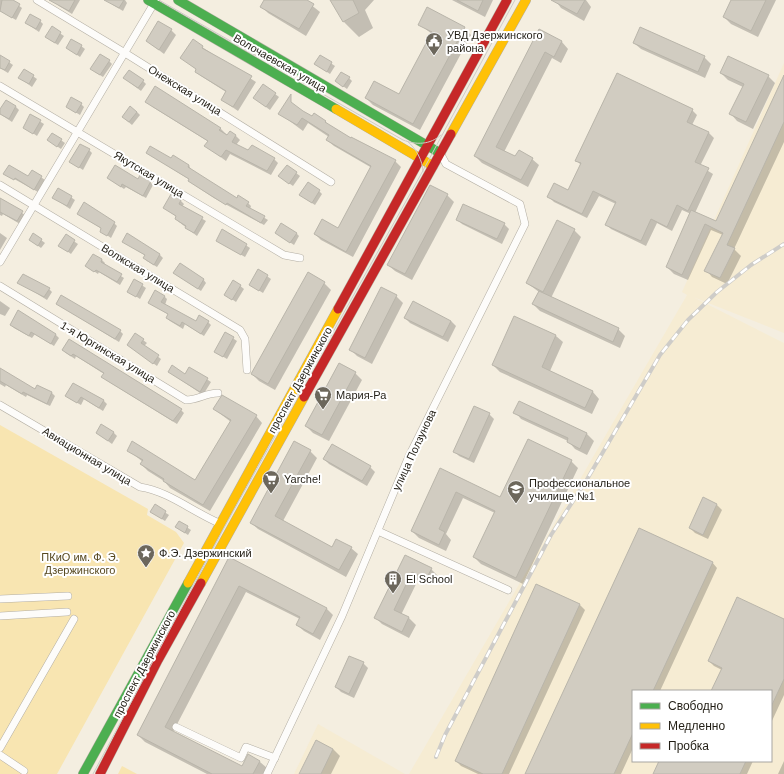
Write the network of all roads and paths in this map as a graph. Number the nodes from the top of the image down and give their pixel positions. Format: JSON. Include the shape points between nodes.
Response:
{"nodes":[{"id":1,"x":37,"y":0,"type":"edge"},
{"id":2,"x":178,"y":0,"type":"edge"},
{"id":3,"x":507,"y":0,"type":"edge"},
{"id":4,"x":526,"y":0,"type":"edge"},
{"id":5,"x":153,"y":1,"type":"edge"},
{"id":6,"x":125,"y":53,"type":"junction"},
{"id":7,"x":0,"y":86,"type":"edge"},
{"id":8,"x":78,"y":131,"type":"junction"},
{"id":9,"x":427,"y":146,"type":"junction"},
{"id":10,"x":440,"y":153,"type":"junction"},
{"id":11,"x":420,"y":159,"type":"junction"},
{"id":12,"x":446,"y":164,"type":"junction"},
{"id":13,"x":433,"y":166,"type":"junction"},
{"id":14,"x":331,"y":182,"type":"dead end"},
{"id":15,"x":0,"y":185,"type":"edge"},
{"id":16,"x":34,"y":205,"type":"junction"},
{"id":17,"x":300,"y":258,"type":"dead end"},
{"id":18,"x":0,"y":262,"type":"edge"},
{"id":19,"x":0,"y":286,"type":"edge"},
{"id":20,"x":247,"y":370,"type":"dead end"},
{"id":21,"x":218,"y":393,"type":"dead end"},
{"id":22,"x":0,"y":405,"type":"edge"},
{"id":23,"x":219,"y":523,"type":"junction"},
{"id":24,"x":231,"y":529,"type":"junction"},
{"id":25,"x":378,"y":532,"type":"junction"},
{"id":26,"x":508,"y":590,"type":"dead end"},
{"id":27,"x":68,"y":596,"type":"dead end"},
{"id":28,"x":0,"y":599,"type":"edge"},
{"id":29,"x":67,"y":612,"type":"dead end"},
{"id":30,"x":0,"y":616,"type":"edge"},
{"id":31,"x":74,"y":619,"type":"dead end"},
{"id":32,"x":176,"y":727,"type":"dead end"},
{"id":33,"x":0,"y":748,"type":"edge"},
{"id":34,"x":0,"y":754,"type":"edge"},
{"id":35,"x":275,"y":758,"type":"junction"},
{"id":36,"x":24,"y":771,"type":"dead end"},
{"id":37,"x":83,"y":774,"type":"edge"},
{"id":38,"x":100,"y":774,"type":"edge"},
{"id":39,"x":267,"y":774,"type":"edge"}],
"edges":[{"from":1,"to":6,"type":"street","name":"Онежская улица"},
{"from":2,"to":9,"type":"main road","name":"Волочаевская улица"},
{"from":3,"to":9,"type":"main road","name":"проспект Дзержинского"},
{"from":4,"to":10,"type":"main road","name":"проспект Дзержинского"},
{"from":5,"to":6,"type":"street"},
{"from":5,"to":11,"type":"main road","name":"Волочаевская улица"},
{"from":6,"to":8,"type":"street"},
{"from":6,"to":14,"type":"street","name":"Онежская улица"},
{"from":7,"to":8,"type":"street","name":"Якутская улица"},
{"from":8,"to":16,"type":"street"},
{"from":8,"to":17,"type":"street","name":"Якутская улица","via":[[284,255]]},
{"from":9,"to":10,"type":"main road","name":"Волочаевская улица"},
{"from":9,"to":11,"type":"main road","name":"проспект Дзержинского"},
{"from":10,"to":12,"type":"street"},
{"from":10,"to":13,"type":"main road","name":"проспект Дзержинского"},
{"from":11,"to":13,"type":"main road","name":"Волочаевская улица"},
{"from":11,"to":23,"type":"main road","name":"проспект Дзержинского"},
{"from":12,"to":13,"type":"street"},
{"from":12,"to":25,"type":"street","name":"улица Ползунова","via":[[520,204],[525,224],[412,452]]},
{"from":13,"to":24,"type":"main road","name":"проспект Дзержинского"},
{"from":15,"to":16,"type":"street","name":"Волжская улица"},
{"from":16,"to":18,"type":"street"},
{"from":16,"to":20,"type":"street","name":"Волжская улица","via":[[240,330],[245,339]]},
{"from":19,"to":21,"type":"street","name":"1-я Юргинская улица","via":[[186,400],[195,400],[208,393]]},
{"from":22,"to":23,"type":"street","name":"Авиационная улица","via":[[140,488],[154,489]]},
{"from":23,"to":24,"type":"main road"},
{"from":23,"to":37,"type":"main road","name":"проспект Дзержинского"},
{"from":24,"to":38,"type":"main road","name":"проспект Дзержинского","via":[[158,660]]},
{"from":25,"to":26,"type":"street"},
{"from":25,"to":35,"type":"street","name":"улица Ползунова","via":[[342,616]]},
{"from":27,"to":28,"type":"street"},
{"from":29,"to":30,"type":"street"},
{"from":31,"to":33,"type":"street"},
{"from":32,"to":35,"type":"street","via":[[241,758],[246,747]]},
{"from":34,"to":36,"type":"street"},
{"from":35,"to":39,"type":"street","name":"улица Ползунова"}]}
